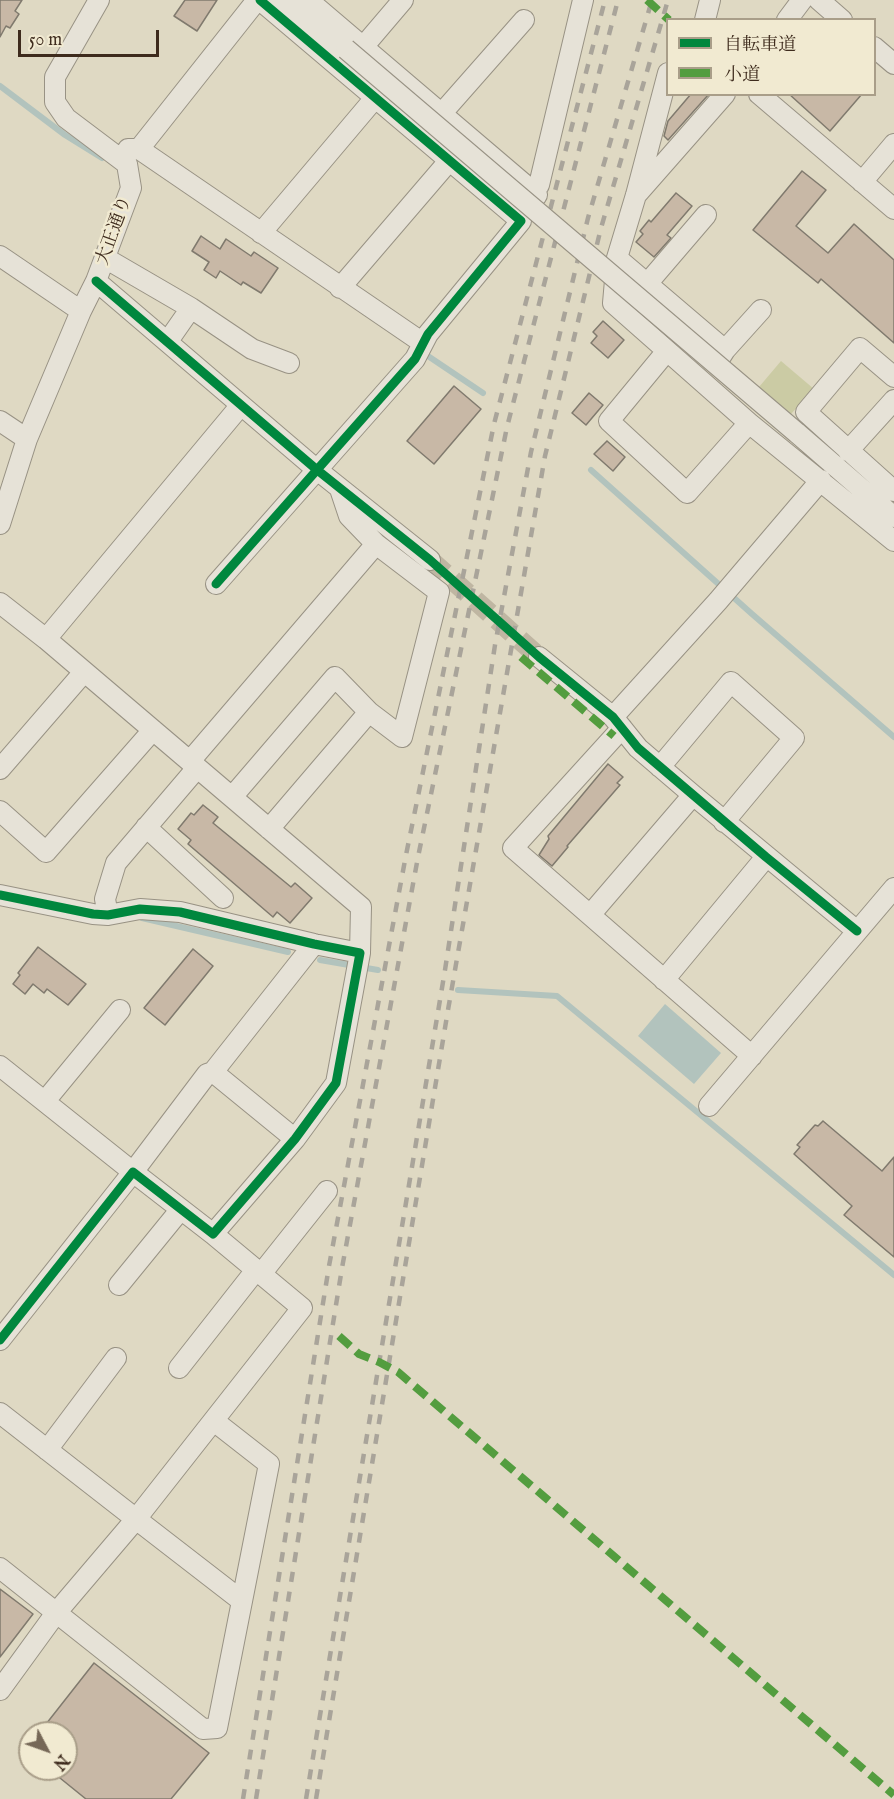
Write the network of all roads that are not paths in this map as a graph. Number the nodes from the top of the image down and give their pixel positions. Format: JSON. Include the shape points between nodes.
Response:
{"nodes":[{"id":1,"x":99,"y":0,"type":"edge"},
{"id":2,"x":258,"y":0,"type":"edge"},
{"id":3,"x":285,"y":0,"type":"edge"},
{"id":4,"x":308,"y":0,"type":"edge"},
{"id":5,"x":403,"y":0,"type":"edge"},
{"id":6,"x":583,"y":0,"type":"edge"},
{"id":7,"x":710,"y":0,"type":"edge"},
{"id":8,"x":802,"y":0,"type":"edge"},
{"id":9,"x":819,"y":0,"type":"edge"},
{"id":10,"x":706,"y":18,"type":"edge"},
{"id":11,"x":788,"y":18,"type":"edge"},
{"id":12,"x":840,"y":18,"type":"edge"},
{"id":13,"x":524,"y":20,"type":"dead end"},
{"id":14,"x":355,"y":48,"type":"junction"},
{"id":15,"x":876,"y":49,"type":"edge"},
{"id":16,"x":894,"y":64,"type":"edge"},
{"id":17,"x":666,"y":81,"type":"edge"},
{"id":18,"x":723,"y":96,"type":"edge"},
{"id":19,"x":761,"y":96,"type":"edge"},
{"id":20,"x":375,"y":98,"type":"junction"},
{"id":21,"x":427,"y":101,"type":"junction"},
{"id":22,"x":442,"y":113,"type":"junction"},
{"id":23,"x":406,"y":124,"type":"junction"},
{"id":24,"x":894,"y":144,"type":"edge"},
{"id":25,"x":107,"y":148,"type":"junction"},
{"id":26,"x":139,"y":149,"type":"junction"},
{"id":27,"x":449,"y":161,"type":"junction"},
{"id":28,"x":862,"y":182,"type":"junction"},
{"id":29,"x":539,"y":185,"type":"dead end"},
{"id":30,"x":636,"y":195,"type":"junction"},
{"id":31,"x":894,"y":209,"type":"edge"},
{"id":32,"x":706,"y":215,"type":"dead end"},
{"id":33,"x":517,"y":218,"type":"junction"},
{"id":34,"x":261,"y":233,"type":"junction"},
{"id":35,"x":0,"y":256,"type":"edge"},
{"id":36,"x":105,"y":258,"type":"junction"},
{"id":37,"x":617,"y":258,"type":"junction"},
{"id":38,"x":96,"y":281,"type":"junction"},
{"id":39,"x":647,"y":284,"type":"junction"},
{"id":40,"x":340,"y":288,"type":"junction"},
{"id":41,"x":191,"y":308,"type":"junction"},
{"id":42,"x":760,"y":310,"type":"dead end"},
{"id":43,"x":81,"y":311,"type":"junction"},
{"id":44,"x":624,"y":313,"type":"junction"},
{"id":45,"x":168,"y":341,"type":"junction"},
{"id":46,"x":421,"y":348,"type":"junction"},
{"id":47,"x":724,"y":350,"type":"junction"},
{"id":48,"x":666,"y":352,"type":"junction"},
{"id":49,"x":289,"y":363,"type":"dead end"},
{"id":50,"x":894,"y":377,"type":"edge"},
{"id":51,"x":700,"y":381,"type":"junction"},
{"id":52,"x":894,"y":400,"type":"edge"},
{"id":53,"x":241,"y":405,"type":"junction"},
{"id":54,"x":0,"y":421,"type":"edge"},
{"id":55,"x":749,"y":423,"type":"junction"},
{"id":56,"x":27,"y":439,"type":"junction"},
{"id":57,"x":848,"y":451,"type":"junction"},
{"id":58,"x":316,"y":469,"type":"junction"},
{"id":59,"x":821,"y":480,"type":"junction"},
{"id":60,"x":340,"y":489,"type":"junction"},
{"id":61,"x":894,"y":491,"type":"edge"},
{"id":62,"x":894,"y":517,"type":"edge"},
{"id":63,"x":0,"y":524,"type":"edge"},
{"id":64,"x":894,"y":541,"type":"edge"},
{"id":65,"x":376,"y":544,"type":"junction"},
{"id":66,"x":430,"y":560,"type":"tunnel mouth"},
{"id":67,"x":216,"y":585,"type":"dead end"},
{"id":68,"x":0,"y":603,"type":"edge"},
{"id":69,"x":46,"y":639,"type":"junction"},
{"id":70,"x":539,"y":657,"type":"tunnel mouth"},
{"id":71,"x":84,"y":672,"type":"junction"},
{"id":72,"x":369,"y":712,"type":"junction"},
{"id":73,"x":618,"y":722,"type":"junction"},
{"id":74,"x":153,"y":730,"type":"junction"},
{"id":75,"x":194,"y":764,"type":"junction"},
{"id":76,"x":660,"y":767,"type":"junction"},
{"id":77,"x":0,"y":769,"type":"edge"},
{"id":78,"x":693,"y":795,"type":"junction"},
{"id":79,"x":232,"y":797,"type":"junction"},
{"id":80,"x":0,"y":812,"type":"edge"},
{"id":81,"x":724,"y":822,"type":"junction"},
{"id":82,"x":146,"y":827,"type":"junction"},
{"id":83,"x":269,"y":829,"type":"junction"},
{"id":84,"x":766,"y":857,"type":"junction"},
{"id":85,"x":894,"y":888,"type":"edge"},
{"id":86,"x":0,"y":896,"type":"edge"},
{"id":87,"x":223,"y":898,"type":"dead end"},
{"id":88,"x":108,"y":915,"type":"junction"},
{"id":89,"x":590,"y":915,"type":"junction"},
{"id":90,"x":857,"y":931,"type":"junction"},
{"id":91,"x":314,"y":944,"type":"junction"},
{"id":92,"x":360,"y":952,"type":"junction"},
{"id":93,"x":664,"y":980,"type":"junction"},
{"id":94,"x":120,"y":1010,"type":"dead end"},
{"id":95,"x":752,"y":1056,"type":"junction"},
{"id":96,"x":2,"y":1070,"type":"edge"},
{"id":97,"x":213,"y":1072,"type":"junction"},
{"id":98,"x":45,"y":1101,"type":"junction"},
{"id":99,"x":709,"y":1106,"type":"dead end"},
{"id":100,"x":295,"y":1139,"type":"junction"},
{"id":101,"x":133,"y":1172,"type":"junction"},
{"id":102,"x":327,"y":1191,"type":"dead end"},
{"id":103,"x":181,"y":1209,"type":"junction"},
{"id":104,"x":213,"y":1234,"type":"junction"},
{"id":105,"x":258,"y":1272,"type":"junction"},
{"id":106,"x":119,"y":1285,"type":"dead end"},
{"id":107,"x":0,"y":1340,"type":"edge"},
{"id":108,"x":116,"y":1358,"type":"dead end"},
{"id":109,"x":179,"y":1368,"type":"dead end"},
{"id":110,"x":0,"y":1413,"type":"edge"},
{"id":111,"x":214,"y":1421,"type":"junction"},
{"id":112,"x":47,"y":1450,"type":"junction"},
{"id":113,"x":135,"y":1519,"type":"junction"},
{"id":114,"x":0,"y":1568,"type":"edge"},
{"id":115,"x":242,"y":1601,"type":"junction"},
{"id":116,"x":57,"y":1613,"type":"junction"},
{"id":117,"x":0,"y":1690,"type":"edge"}],
"edges":[{"from":1,"to":25,"type":"street","name":"大正通り","via":[[55,77],[55,102],[66,118]]},
{"from":2,"to":20,"type":"street"},
{"from":2,"to":26,"type":"street"},
{"from":3,"to":14,"type":"street"},
{"from":4,"to":14,"type":"street"},
{"from":5,"to":14,"type":"street"},
{"from":6,"to":29,"type":"street"},
{"from":7,"to":10,"type":"street"},
{"from":8,"to":11,"type":"street"},
{"from":9,"to":12,"type":"street"},
{"from":13,"to":22,"type":"street"},
{"from":14,"to":21,"type":"street"},
{"from":14,"to":62,"type":"street","bridge":true},
{"from":15,"to":16,"type":"street"},
{"from":17,"to":30,"type":"street"},
{"from":18,"to":30,"type":"street"},
{"from":19,"to":28,"type":"street"},
{"from":20,"to":23,"type":"street"},
{"from":20,"to":34,"type":"street"},
{"from":21,"to":22,"type":"street"},
{"from":21,"to":23,"type":"street"},
{"from":22,"to":33,"type":"street","via":[[537,195]]},
{"from":23,"to":27,"type":"street"},
{"from":24,"to":28,"type":"street"},
{"from":25,"to":26,"type":"street"},
{"from":25,"to":36,"type":"street","name":"大正通り","via":[[127,164],[131,188]]},
{"from":26,"to":34,"type":"street"},
{"from":27,"to":33,"type":"street"},
{"from":27,"to":40,"type":"street"},
{"from":28,"to":31,"type":"street"},
{"from":30,"to":37,"type":"street"},
{"from":32,"to":39,"type":"street"},
{"from":33,"to":46,"type":"street","via":[[521,221],[428,334]]},
{"from":34,"to":40,"type":"street"},
{"from":35,"to":43,"type":"street"},
{"from":36,"to":38,"type":"street","name":"大正通り"},
{"from":36,"to":41,"type":"street"},
{"from":37,"to":39,"type":"street"},
{"from":37,"to":44,"type":"street","via":[[613,303]]},
{"from":38,"to":43,"type":"street","name":"大正通り"},
{"from":38,"to":45,"type":"street"},
{"from":39,"to":44,"type":"street"},
{"from":39,"to":47,"type":"street"},
{"from":40,"to":46,"type":"street"},
{"from":41,"to":45,"type":"street"},
{"from":41,"to":49,"type":"street","via":[[252,349]]},
{"from":42,"to":47,"type":"street"},
{"from":43,"to":56,"type":"street","name":"大正通り"},
{"from":44,"to":48,"type":"street"},
{"from":45,"to":53,"type":"street"},
{"from":46,"to":58,"type":"street"},
{"from":47,"to":51,"type":"street"},
{"from":48,"to":51,"type":"street"},
{"from":48,"to":55,"type":"street","via":[[609,421],[687,493]]},
{"from":50,"to":57,"type":"street","via":[[860,348],[806,412]]},
{"from":51,"to":55,"type":"street"},
{"from":52,"to":57,"type":"street"},
{"from":53,"to":58,"type":"street"},
{"from":53,"to":69,"type":"street"},
{"from":54,"to":56,"type":"street"},
{"from":55,"to":59,"type":"street"},
{"from":56,"to":63,"type":"street","name":"大正通り"},
{"from":57,"to":61,"type":"street"},
{"from":58,"to":60,"type":"street"},
{"from":58,"to":67,"type":"street"},
{"from":59,"to":64,"type":"street"},
{"from":59,"to":73,"type":"street"},
{"from":60,"to":65,"type":"street","via":[[349,516]]},
{"from":60,"to":66,"type":"street"},
{"from":65,"to":72,"type":"street","via":[[439,592],[402,737]]},
{"from":65,"to":75,"type":"street"},
{"from":68,"to":69,"type":"street"},
{"from":69,"to":71,"type":"street"},
{"from":70,"to":73,"type":"street"},
{"from":71,"to":74,"type":"street"},
{"from":71,"to":77,"type":"street"},
{"from":72,"to":79,"type":"street","via":[[335,677]]},
{"from":72,"to":83,"type":"street"},
{"from":73,"to":76,"type":"street","via":[[638,748]]},
{"from":73,"to":89,"type":"street","via":[[513,848]]},
{"from":74,"to":75,"type":"street"},
{"from":74,"to":80,"type":"street","via":[[46,852]]},
{"from":75,"to":79,"type":"street"},
{"from":75,"to":82,"type":"street"},
{"from":76,"to":78,"type":"street"},
{"from":76,"to":81,"type":"street","via":[[731,682],[794,738]]},
{"from":78,"to":81,"type":"street"},
{"from":78,"to":89,"type":"street"},
{"from":79,"to":83,"type":"street"},
{"from":81,"to":84,"type":"street"},
{"from":82,"to":87,"type":"street"},
{"from":82,"to":88,"type":"street","via":[[116,863],[105,898]]},
{"from":83,"to":92,"type":"street","via":[[361,907]]},
{"from":84,"to":90,"type":"street"},
{"from":84,"to":93,"type":"street"},
{"from":85,"to":90,"type":"street"},
{"from":86,"to":88,"type":"street"},
{"from":88,"to":91,"type":"street","via":[[140,909],[180,912]]},
{"from":89,"to":93,"type":"street"},
{"from":90,"to":95,"type":"street"},
{"from":91,"to":92,"type":"street"},
{"from":91,"to":97,"type":"street"},
{"from":92,"to":100,"type":"street","via":[[336,1083]]},
{"from":93,"to":95,"type":"street"},
{"from":94,"to":98,"type":"street"},
{"from":95,"to":99,"type":"street"},
{"from":96,"to":98,"type":"street"},
{"from":97,"to":100,"type":"street"},
{"from":97,"to":101,"type":"street","via":[[207,1074]]},
{"from":98,"to":101,"type":"street"},
{"from":100,"to":104,"type":"street"},
{"from":101,"to":103,"type":"street"},
{"from":101,"to":107,"type":"street"},
{"from":102,"to":105,"type":"street"},
{"from":103,"to":104,"type":"street"},
{"from":103,"to":106,"type":"street"},
{"from":104,"to":105,"type":"street"},
{"from":105,"to":109,"type":"street"},
{"from":105,"to":111,"type":"street","via":[[302,1308]]},
{"from":108,"to":112,"type":"street"},
{"from":110,"to":112,"type":"street"},
{"from":111,"to":113,"type":"street"},
{"from":111,"to":115,"type":"street","via":[[269,1464]]},
{"from":112,"to":113,"type":"street"},
{"from":113,"to":115,"type":"street"},
{"from":113,"to":116,"type":"street"},
{"from":114,"to":116,"type":"street"},
{"from":115,"to":116,"type":"street","via":[[218,1728],[203,1730]]},
{"from":116,"to":117,"type":"street"}]}
